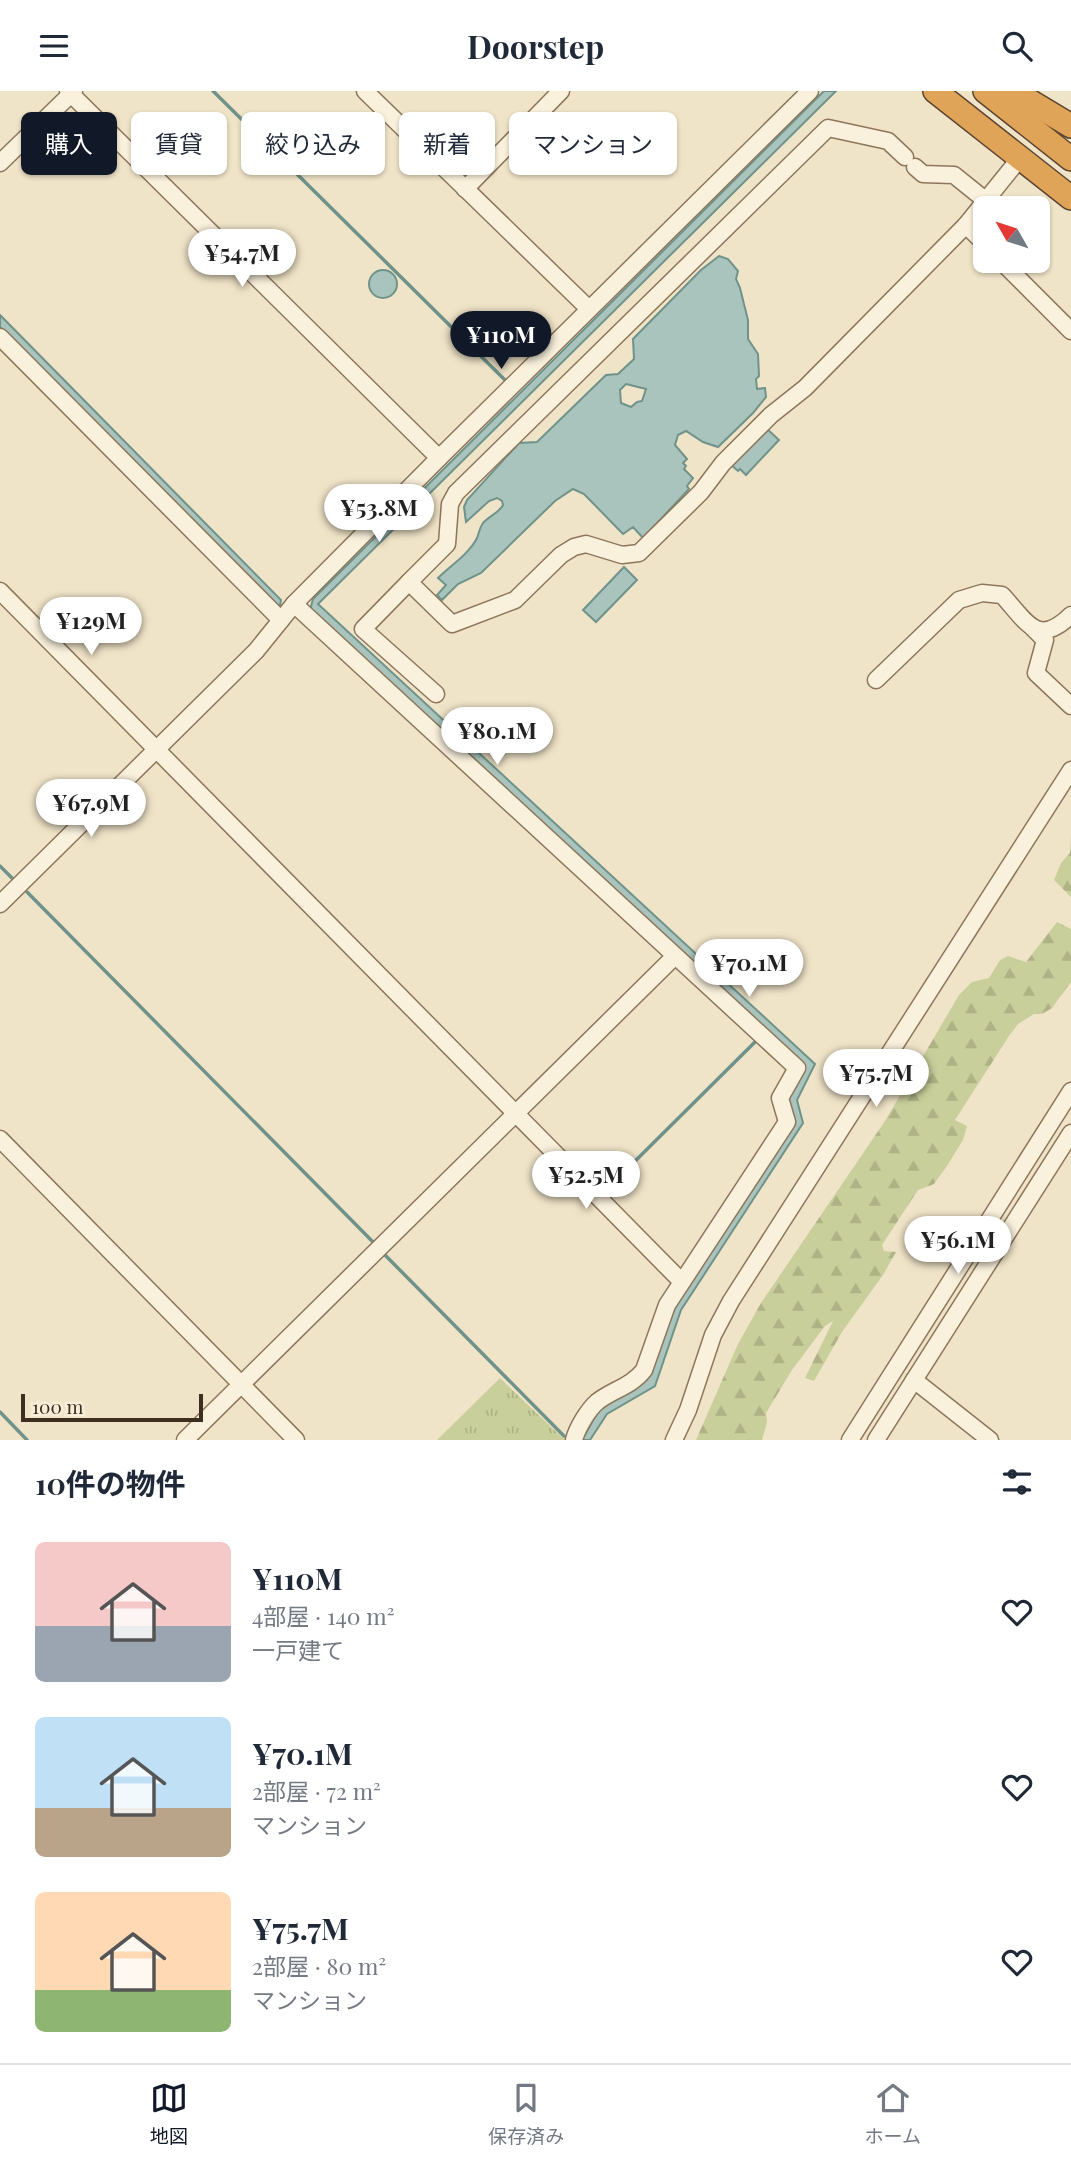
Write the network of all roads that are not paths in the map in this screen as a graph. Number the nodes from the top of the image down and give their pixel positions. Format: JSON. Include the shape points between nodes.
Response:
{"nodes":[{"id":1,"x":365,"y":91,"type":"edge"},
{"id":2,"x":561,"y":91,"type":"edge"},
{"id":3,"x":810,"y":91,"type":"edge"},
{"id":4,"x":935,"y":91,"type":"edge"},
{"id":5,"x":957,"y":91,"type":"edge"},
{"id":6,"x":985,"y":91,"type":"edge"},
{"id":7,"x":1001,"y":91,"type":"edge"},
{"id":8,"x":1013,"y":91,"type":"edge"},
{"id":9,"x":71,"y":92,"type":"edge"},
{"id":10,"x":1071,"y":126,"type":"edge"},
{"id":11,"x":1071,"y":147,"type":"edge"},
{"id":12,"x":1020,"y":158,"type":"junction"},
{"id":13,"x":1071,"y":159,"type":"edge"},
{"id":14,"x":0,"y":163,"type":"edge"},
{"id":15,"x":1071,"y":181,"type":"edge"},
{"id":16,"x":465,"y":189,"type":"junction"},
{"id":17,"x":980,"y":196,"type":"edge"},
{"id":18,"x":988,"y":196,"type":"edge"},
{"id":19,"x":1071,"y":198,"type":"edge"},
{"id":20,"x":973,"y":216,"type":"edge"},
{"id":21,"x":966,"y":225,"type":"junction"},
{"id":22,"x":973,"y":232,"type":"edge"},
{"id":23,"x":1013,"y":273,"type":"edge"},
{"id":24,"x":589,"y":309,"type":"junction"},
{"id":25,"x":1071,"y":331,"type":"edge"},
{"id":26,"x":0,"y":337,"type":"edge"},
{"id":27,"x":439,"y":458,"type":"junction"},
{"id":28,"x":409,"y":582,"type":"junction"},
{"id":29,"x":0,"y":591,"type":"edge"},
{"id":30,"x":294,"y":604,"type":"junction"},
{"id":31,"x":1071,"y":614,"type":"edge"},
{"id":32,"x":281,"y":620,"type":"junction"},
{"id":33,"x":1032,"y":627,"type":"junction"},
{"id":34,"x":876,"y":680,"type":"dead end"},
{"id":35,"x":436,"y":694,"type":"dead end"},
{"id":36,"x":1071,"y":706,"type":"edge"},
{"id":37,"x":157,"y":748,"type":"junction"},
{"id":38,"x":1071,"y":770,"type":"edge"},
{"id":39,"x":0,"y":904,"type":"edge"},
{"id":40,"x":675,"y":956,"type":"junction"},
{"id":41,"x":1071,"y":1091,"type":"edge"},
{"id":42,"x":516,"y":1114,"type":"junction"},
{"id":43,"x":1071,"y":1133,"type":"edge"},
{"id":44,"x":0,"y":1139,"type":"edge"},
{"id":45,"x":682,"y":1282,"type":"junction"},
{"id":46,"x":914,"y":1380,"type":"junction"},
{"id":47,"x":241,"y":1384,"type":"junction"},
{"id":48,"x":185,"y":1440,"type":"edge"},
{"id":49,"x":296,"y":1440,"type":"edge"},
{"id":50,"x":574,"y":1440,"type":"edge"},
{"id":51,"x":674,"y":1440,"type":"edge"},
{"id":52,"x":850,"y":1440,"type":"edge"},
{"id":53,"x":876,"y":1440,"type":"edge"},
{"id":54,"x":990,"y":1440,"type":"edge"}],
"edges":[{"from":1,"to":16,"type":"street"},
{"from":2,"to":16,"type":"street"},
{"from":3,"to":24,"type":"street"},
{"from":4,"to":12,"type":"highway"},
{"from":5,"to":15,"type":"highway"},
{"from":6,"to":13,"type":"highway"},
{"from":7,"to":11,"type":"highway"},
{"from":8,"to":10,"type":"highway"},
{"from":9,"to":14,"type":"street"},
{"from":9,"to":27,"type":"street"},
{"from":12,"to":18,"type":"street"},
{"from":12,"to":19,"type":"highway"},
{"from":16,"to":24,"type":"street"},
{"from":17,"to":28,"type":"street","via":[[954,175],[923,174],[888,141],[828,128],[456,493],[450,504],[447,544]]},
{"from":20,"to":21,"type":"street"},
{"from":21,"to":22,"type":"street"},
{"from":21,"to":28,"type":"street","via":[[805,388],[723,463],[701,492],[639,553],[622,555],[586,544],[574,547],[514,600],[452,624]]},
{"from":23,"to":25,"type":"street"},
{"from":24,"to":27,"type":"street"},
{"from":26,"to":32,"type":"street"},
{"from":27,"to":30,"type":"street"},
{"from":28,"to":35,"type":"street","via":[[363,629]]},
{"from":29,"to":37,"type":"street"},
{"from":30,"to":32,"type":"street"},
{"from":30,"to":40,"type":"street"},
{"from":31,"to":33,"type":"street","via":[[1049,631]]},
{"from":32,"to":37,"type":"street","via":[[256,651]]},
{"from":33,"to":34,"type":"street","via":[[1002,595],[982,593],[959,600]]},
{"from":33,"to":36,"type":"street","via":[[1045,640],[1036,673]]},
{"from":37,"to":39,"type":"street"},
{"from":37,"to":42,"type":"street"},
{"from":38,"to":51,"type":"street","via":[[731,1301],[713,1335]]},
{"from":40,"to":42,"type":"street"},
{"from":40,"to":45,"type":"street","via":[[797,1068],[780,1098],[787,1122]]},
{"from":41,"to":52,"type":"street"},
{"from":42,"to":45,"type":"street"},
{"from":42,"to":47,"type":"street"},
{"from":43,"to":46,"type":"street"},
{"from":44,"to":47,"type":"street"},
{"from":45,"to":50,"type":"street","via":[[667,1305],[644,1370],[596,1403]]},
{"from":46,"to":53,"type":"street"},
{"from":46,"to":54,"type":"street"},
{"from":47,"to":48,"type":"street"},
{"from":47,"to":49,"type":"street"}]}
